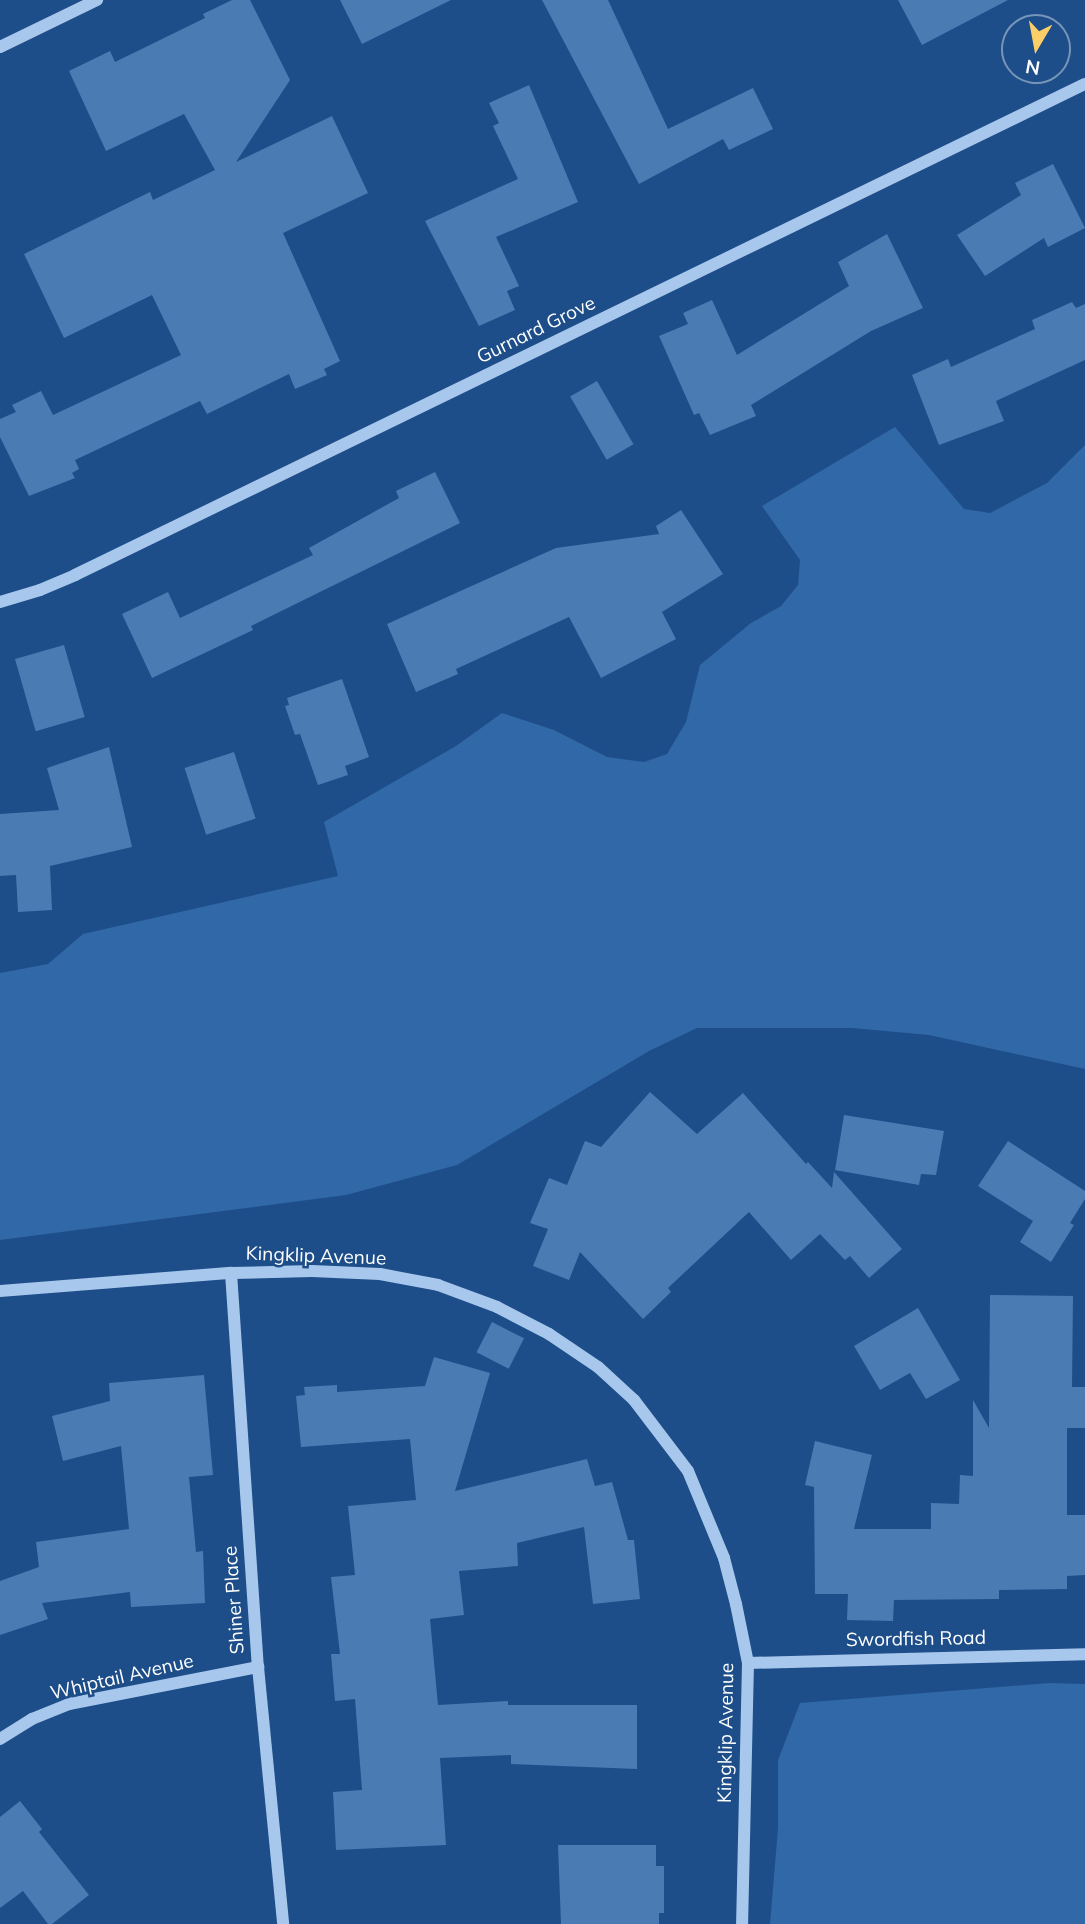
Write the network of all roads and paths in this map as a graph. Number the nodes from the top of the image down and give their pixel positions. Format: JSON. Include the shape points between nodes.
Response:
{"nodes":[{"id":1,"x":97,"y":0,"type":"edge"},
{"id":2,"x":0,"y":47,"type":"edge"},
{"id":3,"x":1085,"y":84,"type":"edge"},
{"id":4,"x":0,"y":602,"type":"edge"},
{"id":5,"x":231,"y":1273,"type":"junction"},
{"id":6,"x":0,"y":1292,"type":"edge"},
{"id":7,"x":1085,"y":1654,"type":"edge"},
{"id":8,"x":748,"y":1663,"type":"junction"},
{"id":9,"x":258,"y":1667,"type":"junction"},
{"id":10,"x":0,"y":1739,"type":"edge"},
{"id":11,"x":283,"y":1924,"type":"edge"},
{"id":12,"x":742,"y":1924,"type":"edge"}],
"edges":[{"from":1,"to":2,"type":"street"},
{"from":3,"to":4,"type":"street","name":"Gurnard Grove","via":[[75,575]]},
{"from":5,"to":6,"type":"street","name":"Kingklip Avenue"},
{"from":5,"to":8,"type":"street","name":"Kingklip Avenue","via":[[353,1273],[438,1285],[497,1307],[598,1367],[634,1400],[688,1472],[724,1558]]},
{"from":5,"to":9,"type":"street","name":"Shiner Place"},
{"from":7,"to":8,"type":"street","name":"Swordfish Road"},
{"from":8,"to":12,"type":"street","name":"Kingklip Avenue"},
{"from":9,"to":10,"type":"street","name":"Whiptail Avenue","via":[[69,1704]]},
{"from":9,"to":11,"type":"street","name":"Shiner Place"}]}
